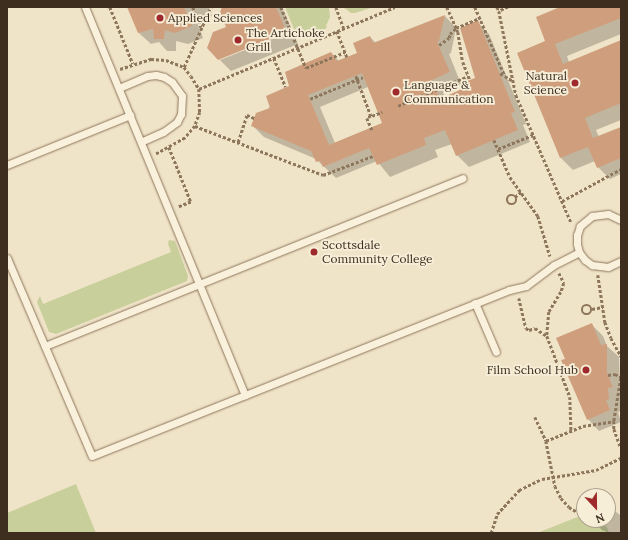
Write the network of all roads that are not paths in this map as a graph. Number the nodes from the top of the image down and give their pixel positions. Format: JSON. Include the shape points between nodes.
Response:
{"nodes":[{"id":1,"x":85,"y":7,"type":"edge"},
{"id":2,"x":119,"y":88,"type":"junction"},
{"id":3,"x":130,"y":115,"type":"junction"},
{"id":4,"x":141,"y":142,"type":"junction"},
{"id":5,"x":7,"y":165,"type":"edge"},
{"id":6,"x":462,"y":178,"type":"dead end"},
{"id":7,"x":621,"y":220,"type":"edge"},
{"id":8,"x":580,"y":252,"type":"junction"},
{"id":9,"x":7,"y":258,"type":"edge"},
{"id":10,"x":621,"y":260,"type":"edge"},
{"id":11,"x":200,"y":283,"type":"junction"},
{"id":12,"x":475,"y":303,"type":"junction"},
{"id":13,"x":45,"y":346,"type":"junction"},
{"id":14,"x":496,"y":352,"type":"dead end"},
{"id":15,"x":245,"y":395,"type":"junction"}],
"edges":[{"from":1,"to":2,"type":"lane"},
{"from":2,"to":3,"type":"lane"},
{"from":2,"to":4,"type":"lane","via":[[147,76],[156,75],[172,82],[182,96],[183,105],[177,122],[167,130]]},
{"from":3,"to":4,"type":"lane"},
{"from":3,"to":5,"type":"lane"},
{"from":4,"to":11,"type":"lane"},
{"from":6,"to":11,"type":"lane"},
{"from":7,"to":8,"type":"lane","via":[[608,214],[592,216],[580,226],[577,235]]},
{"from":8,"to":10,"type":"lane","via":[[585,260],[600,267],[608,267]]},
{"from":8,"to":12,"type":"lane","via":[[554,265],[526,286]]},
{"from":9,"to":13,"type":"lane"},
{"from":11,"to":13,"type":"lane"},
{"from":11,"to":15,"type":"lane"},
{"from":12,"to":14,"type":"lane"},
{"from":12,"to":15,"type":"lane"},
{"from":13,"to":15,"type":"lane","via":[[92,456]]}]}
